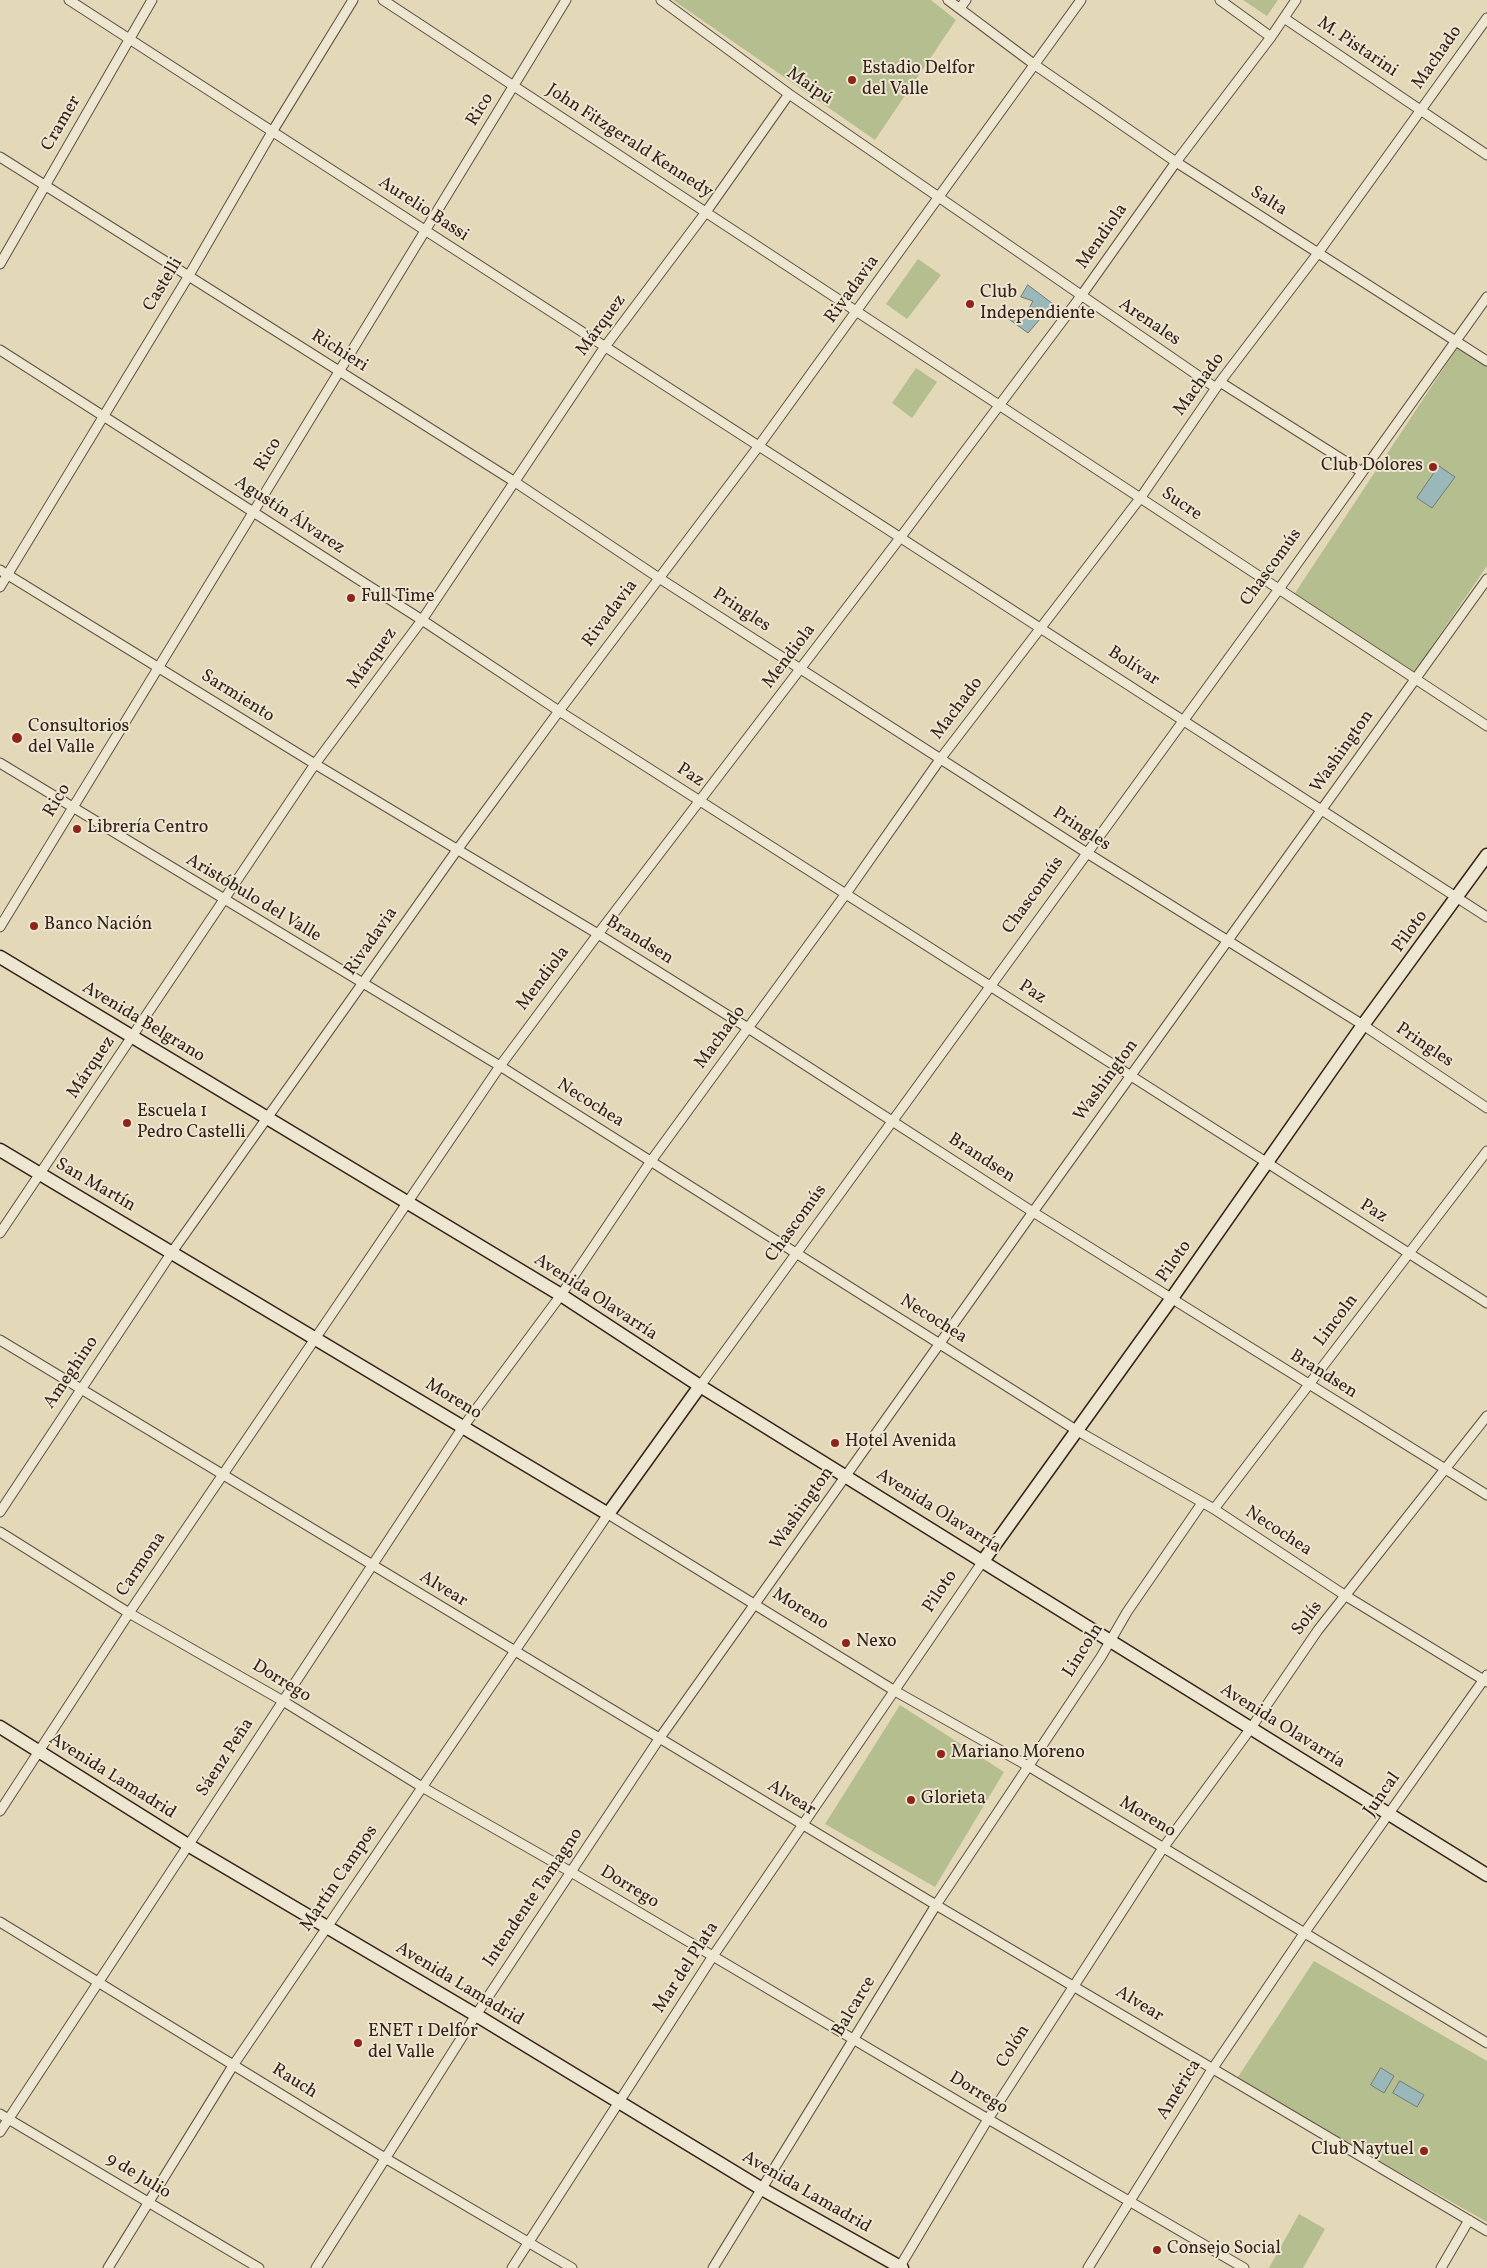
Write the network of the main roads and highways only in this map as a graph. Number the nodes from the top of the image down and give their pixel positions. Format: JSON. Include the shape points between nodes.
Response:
{"nodes":[{"id":1,"x":1487,"y":855,"type":"edge"},
{"id":2,"x":0,"y":957,"type":"edge"},
{"id":3,"x":268,"y":1119,"type":"joint"},
{"id":4,"x":0,"y":1150,"type":"edge"},
{"id":5,"x":172,"y":1252,"type":"joint"},
{"id":6,"x":700,"y":1386,"type":"junction"},
{"id":7,"x":608,"y":1514,"type":"joint"},
{"id":8,"x":983,"y":1561,"type":"junction"},
{"id":9,"x":0,"y":1727,"type":"edge"},
{"id":10,"x":1487,"y":1875,"type":"edge"},
{"id":11,"x":901,"y":2268,"type":"edge"}],
"edges":[{"from":1,"to":8,"type":"main road","name":"Piloto"},
{"from":2,"to":3,"type":"main road","name":"Avenida Belgrano"},
{"from":3,"to":6,"type":"main road","name":"Avenida Olavarría","via":[[561,1295]]},
{"from":4,"to":5,"type":"main road","name":"San Martín"},
{"from":5,"to":7,"type":"main road","name":"Moreno"},
{"from":6,"to":7,"type":"main road","name":"Chascomús"},
{"from":6,"to":8,"type":"main road","name":"Avenida Olavarría"},
{"from":8,"to":10,"type":"main road","name":"Avenida Olavarría"},
{"from":9,"to":11,"type":"main road","name":"Avenida Lamadrid","via":[[188,1845],[762,2189]]}]}
